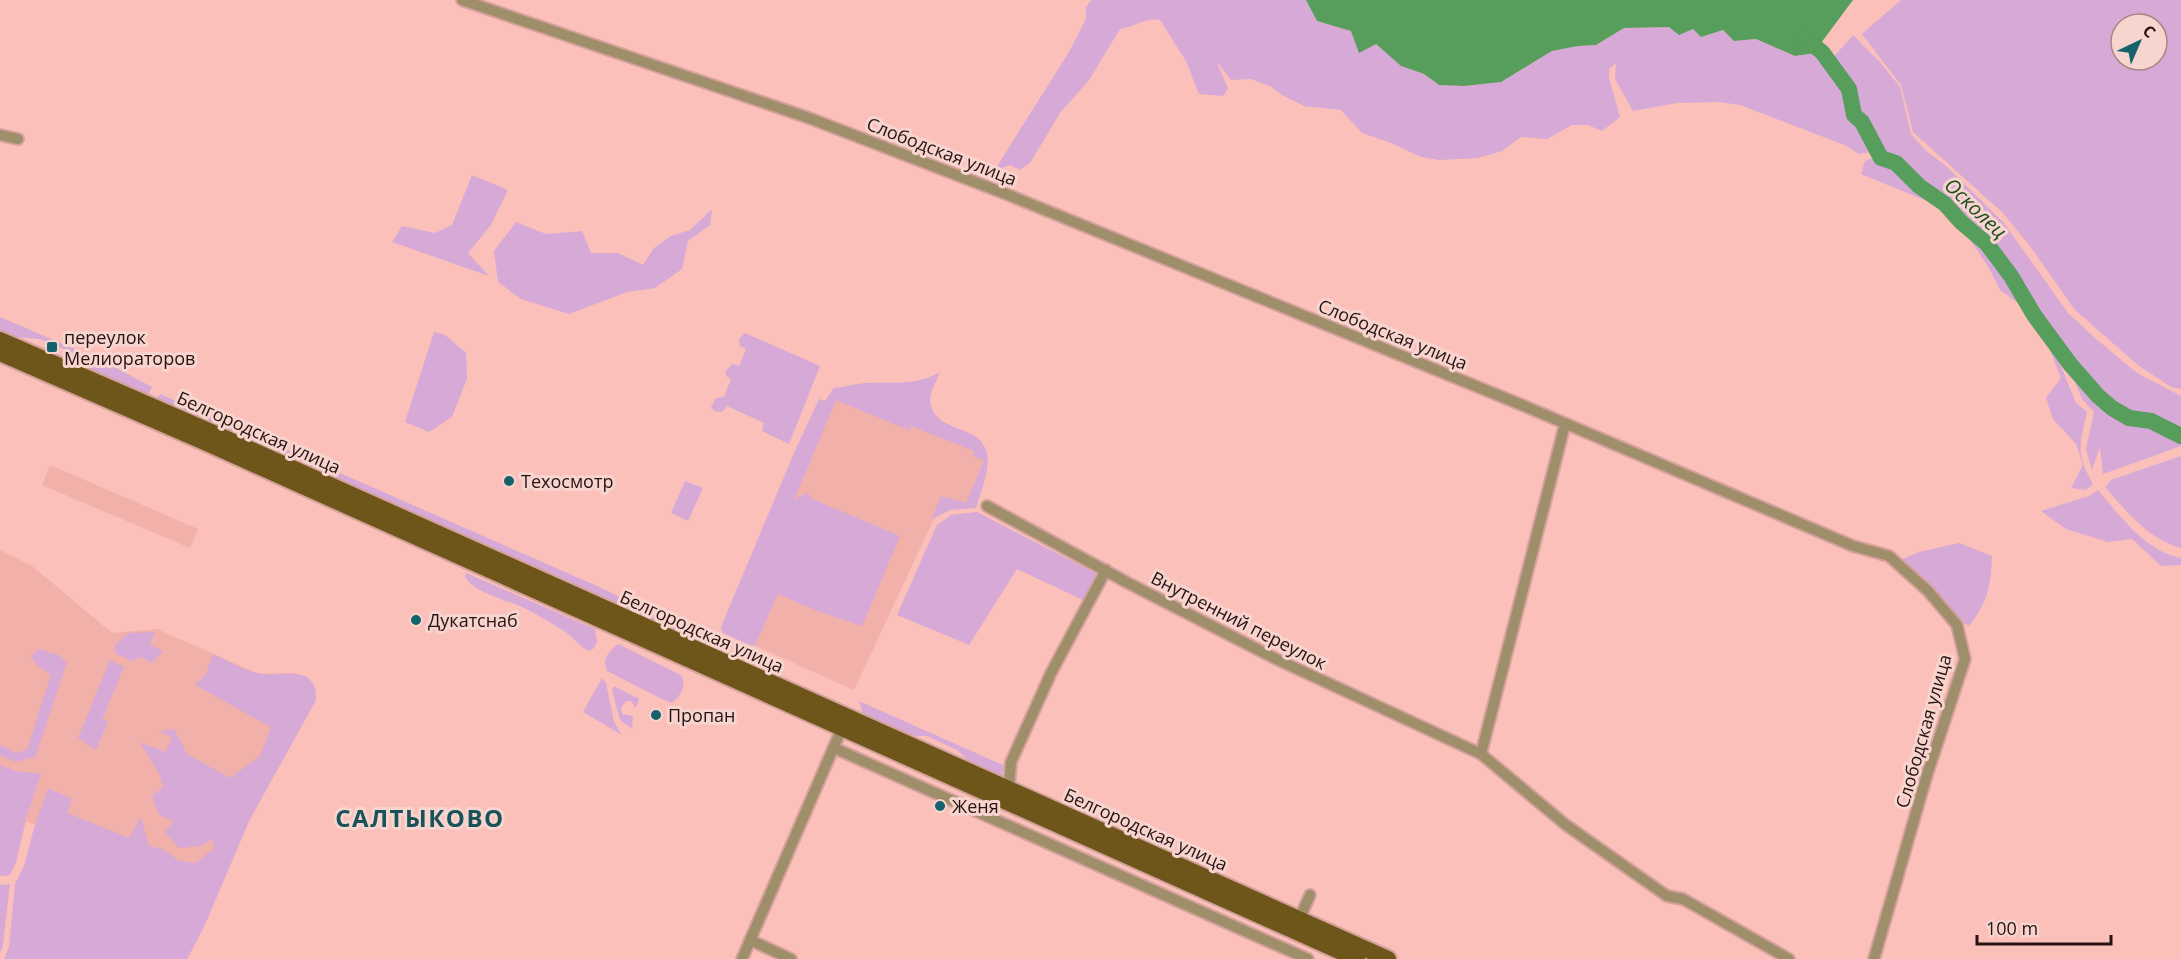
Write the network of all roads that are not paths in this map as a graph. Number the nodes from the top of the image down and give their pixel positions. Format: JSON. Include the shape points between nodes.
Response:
{"nodes":[{"id":1,"x":462,"y":0,"type":"edge"},
{"id":2,"x":0,"y":135,"type":"edge"},
{"id":3,"x":18,"y":139,"type":"dead end"},
{"id":4,"x":0,"y":340,"type":"edge"},
{"id":5,"x":0,"y":353,"type":"edge"},
{"id":6,"x":1564,"y":424,"type":"junction"},
{"id":7,"x":987,"y":506,"type":"dead end"},
{"id":8,"x":1106,"y":570,"type":"junction"},
{"id":9,"x":842,"y":728,"type":"junction"},
{"id":10,"x":834,"y":748,"type":"junction"},
{"id":11,"x":1481,"y":754,"type":"junction"},
{"id":12,"x":1009,"y":789,"type":"junction"},
{"id":13,"x":1310,"y":896,"type":"dead end"},
{"id":14,"x":1298,"y":926,"type":"junction"},
{"id":15,"x":750,"y":940,"type":"junction"},
{"id":16,"x":1287,"y":950,"type":"junction"},
{"id":17,"x":742,"y":959,"type":"edge"},
{"id":18,"x":791,"y":959,"type":"edge"},
{"id":19,"x":1308,"y":959,"type":"edge"},
{"id":20,"x":1357,"y":959,"type":"edge"},
{"id":21,"x":1388,"y":959,"type":"edge"},
{"id":22,"x":1790,"y":959,"type":"edge"},
{"id":23,"x":1874,"y":959,"type":"edge"}],
"edges":[{"from":1,"to":6,"type":"street","name":"Слободская улица","via":[[809,117]]},
{"from":2,"to":3,"type":"street"},
{"from":4,"to":12,"type":"main road","name":"Белгородская улица"},
{"from":5,"to":9,"type":"main road","name":"Белгородская улица"},
{"from":6,"to":11,"type":"street"},
{"from":6,"to":23,"type":"street","name":"Слободская улица","via":[[1853,546],[1889,556],[1928,591],[1957,625],[1965,659]]},
{"from":7,"to":8,"type":"street","name":"Внутренний переулок"},
{"from":8,"to":11,"type":"street","name":"Внутренний переулок","via":[[1276,659]]},
{"from":8,"to":12,"type":"street","via":[[1051,673],[1011,762]]},
{"from":9,"to":10,"type":"street"},
{"from":9,"to":14,"type":"main road","name":"Белгородская улица"},
{"from":10,"to":15,"type":"street"},
{"from":10,"to":16,"type":"street"},
{"from":11,"to":22,"type":"street","name":"Внутренний переулок","via":[[1566,825],[1668,896],[1683,899]]},
{"from":12,"to":14,"type":"main road","name":"Белгородская улица"},
{"from":13,"to":14,"type":"street"},
{"from":14,"to":16,"type":"street"},
{"from":14,"to":20,"type":"main road","name":"Белгородская улица"},
{"from":14,"to":21,"type":"main road","name":"Белгородская улица"},
{"from":15,"to":17,"type":"street"},
{"from":15,"to":18,"type":"street"},
{"from":16,"to":19,"type":"street"}]}
